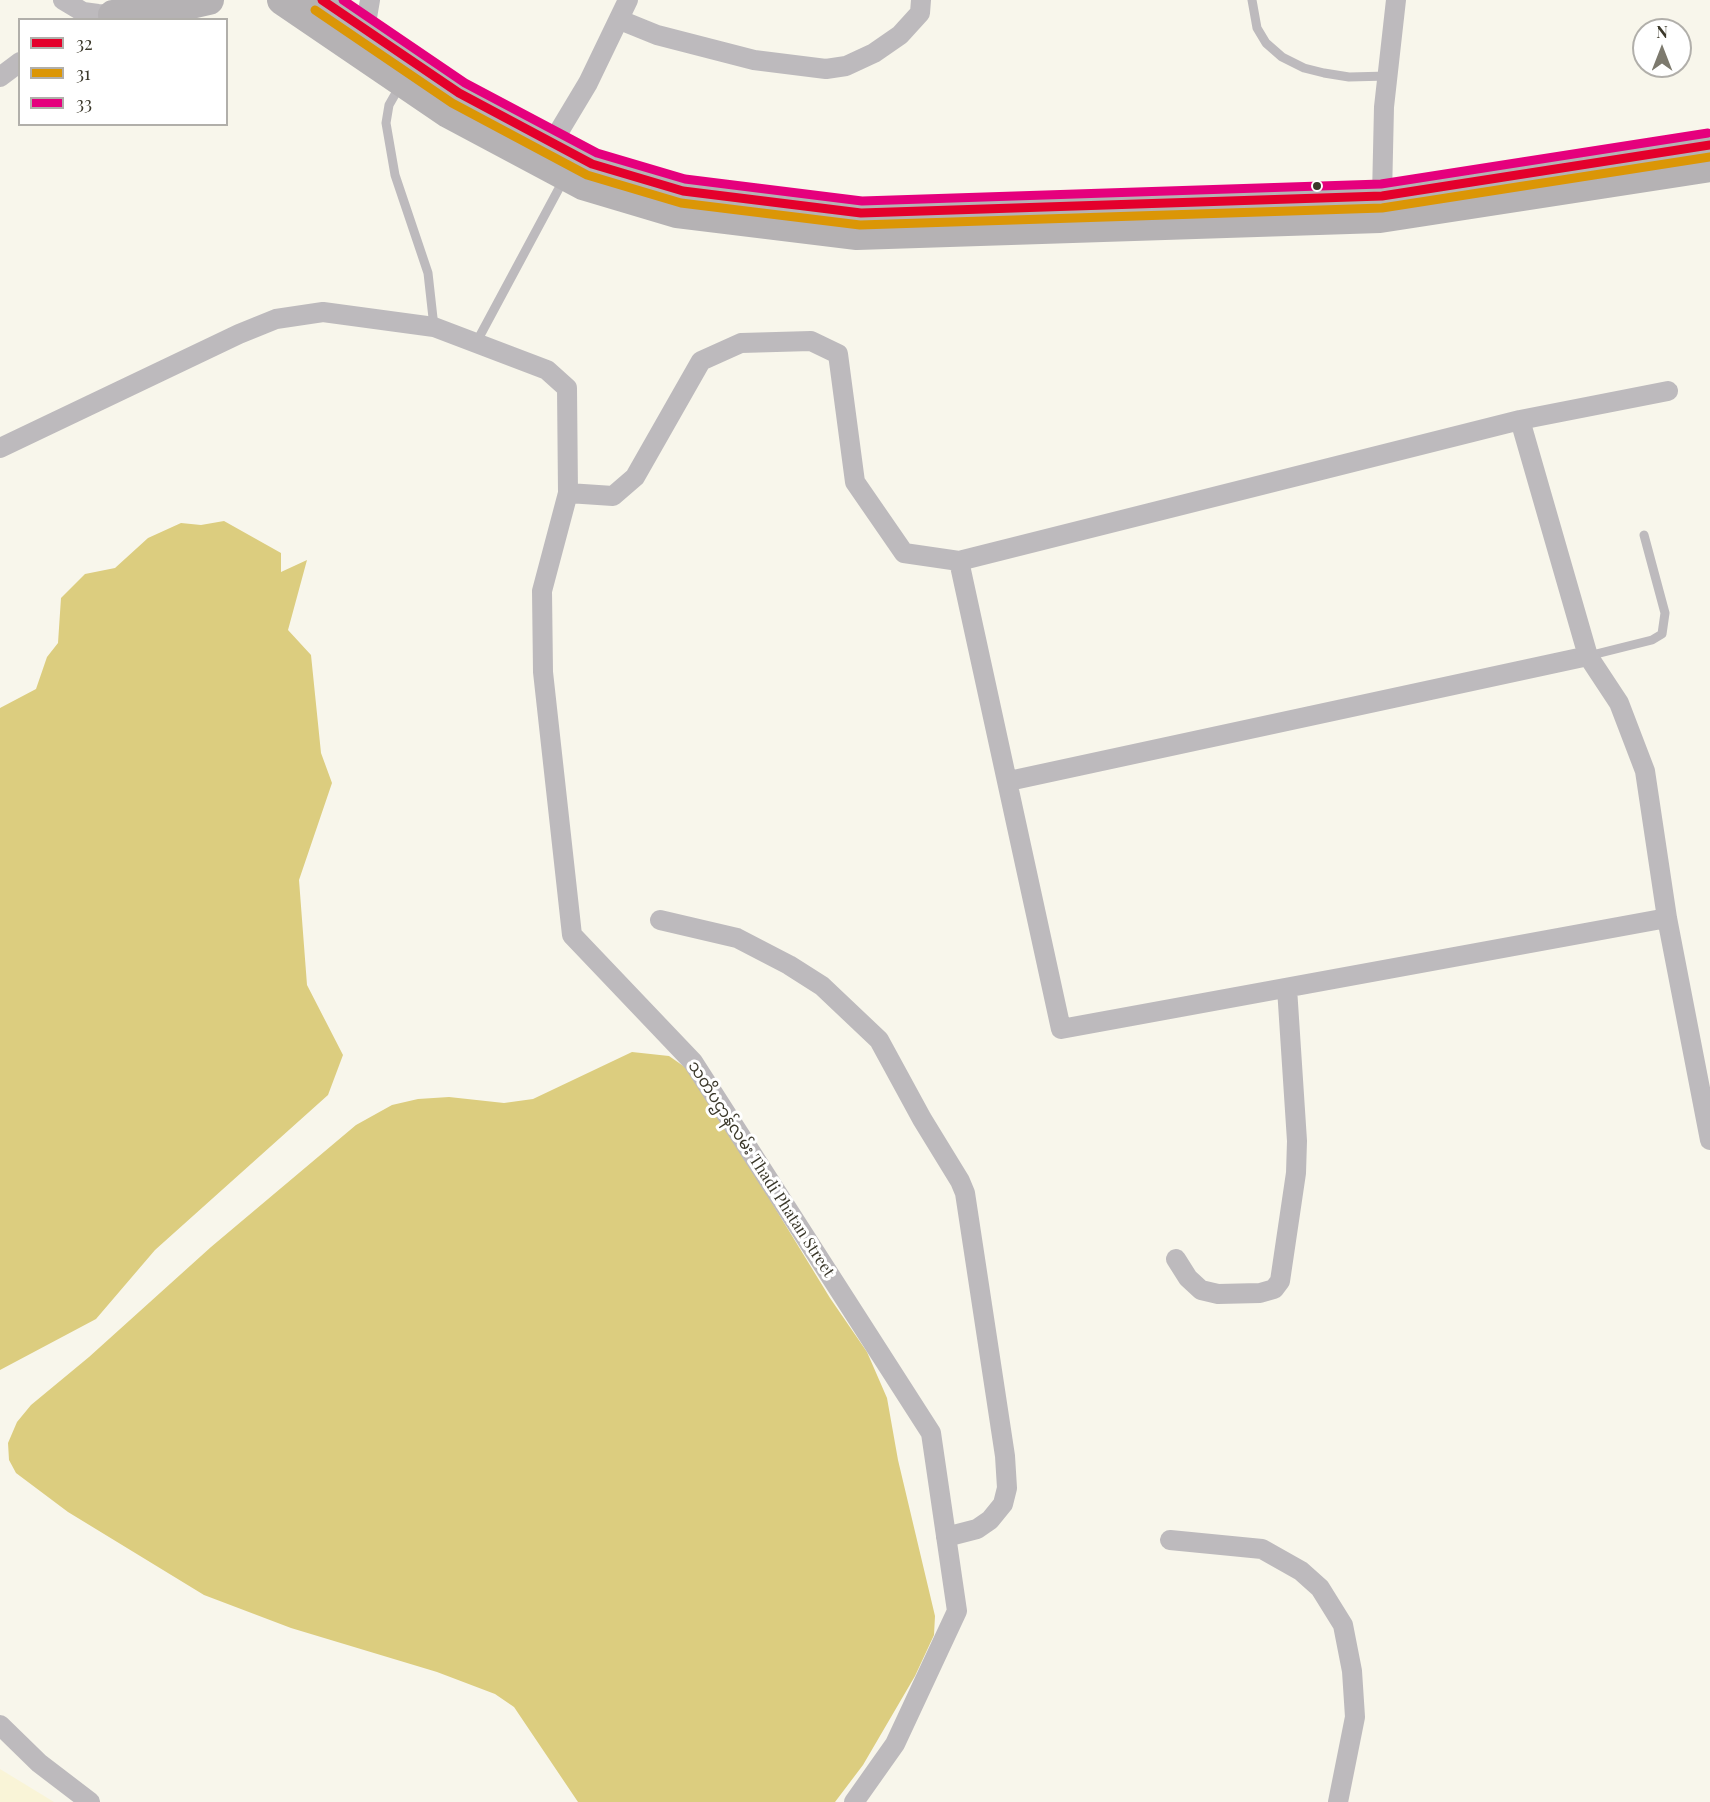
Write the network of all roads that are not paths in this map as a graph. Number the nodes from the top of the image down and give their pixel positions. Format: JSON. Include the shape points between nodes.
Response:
{"nodes":[{"id":1,"x":63,"y":0,"type":"edge"},
{"id":2,"x":209,"y":0,"type":"edge"},
{"id":3,"x":282,"y":0,"type":"edge"},
{"id":4,"x":322,"y":0,"type":"edge"},
{"id":5,"x":370,"y":0,"type":"edge"},
{"id":6,"x":628,"y":0,"type":"edge"},
{"id":7,"x":921,"y":0,"type":"edge"},
{"id":8,"x":1252,"y":0,"type":"edge"},
{"id":9,"x":1396,"y":0,"type":"edge"},
{"id":10,"x":99,"y":9,"type":"edge"},
{"id":11,"x":620,"y":20,"type":"junction"},
{"id":12,"x":365,"y":29,"type":"junction"},
{"id":13,"x":18,"y":64,"type":"edge"},
{"id":14,"x":1388,"y":76,"type":"junction"},
{"id":15,"x":0,"y":77,"type":"edge"},
{"id":16,"x":402,"y":82,"type":"junction"},
{"id":17,"x":552,"y":143,"type":"junction"},
{"id":18,"x":1710,"y":145,"type":"edge"},
{"id":19,"x":1710,"y":167,"type":"edge"},
{"id":20,"x":566,"y":176,"type":"junction"},
{"id":21,"x":1382,"y":196,"type":"junction"},
{"id":22,"x":434,"y":327,"type":"junction"},
{"id":23,"x":476,"y":343,"type":"junction"},
{"id":24,"x":1668,"y":391,"type":"dead end"},
{"id":25,"x":1520,"y":420,"type":"junction"},
{"id":26,"x":0,"y":448,"type":"edge"},
{"id":27,"x":568,"y":494,"type":"junction"},
{"id":28,"x":1644,"y":535,"type":"dead end"},
{"id":29,"x":959,"y":561,"type":"junction"},
{"id":30,"x":1588,"y":656,"type":"junction"},
{"id":31,"x":1009,"y":782,"type":"junction"},
{"id":32,"x":1667,"y":918,"type":"junction"},
{"id":33,"x":660,"y":920,"type":"dead end"},
{"id":34,"x":1287,"y":988,"type":"junction"},
{"id":35,"x":1710,"y":1140,"type":"edge"},
{"id":36,"x":1176,"y":1259,"type":"dead end"},
{"id":37,"x":946,"y":1537,"type":"junction"},
{"id":38,"x":1170,"y":1540,"type":"dead end"},
{"id":39,"x":0,"y":1725,"type":"edge"},
{"id":40,"x":90,"y":1802,"type":"edge"},
{"id":41,"x":854,"y":1802,"type":"edge"},
{"id":42,"x":1338,"y":1802,"type":"edge"}],
"edges":[{"from":1,"to":10,"type":"street"},
{"from":2,"to":10,"type":"main road","via":[[161,11]]},
{"from":3,"to":16,"type":"main road"},
{"from":4,"to":12,"type":"main road"},
{"from":5,"to":12,"type":"street"},
{"from":6,"to":11,"type":"street"},
{"from":7,"to":11,"type":"street","via":[[920,12],[900,35],[846,66],[826,69],[754,60],[657,35]]},
{"from":8,"to":14,"type":"lane","via":[[1257,28],[1282,57],[1304,69],[1324,73]]},
{"from":9,"to":14,"type":"street"},
{"from":11,"to":17,"type":"street"},
{"from":12,"to":17,"type":"main road","via":[[459,93]]},
{"from":13,"to":15,"type":"street"},
{"from":14,"to":21,"type":"street"},
{"from":16,"to":20,"type":"main road","via":[[448,113]]},
{"from":16,"to":22,"type":"lane","via":[[389,105],[386,123],[395,175],[428,273]]},
{"from":17,"to":21,"type":"main road","via":[[592,164],[684,191],[861,213]]},
{"from":18,"to":21,"type":"main road"},
{"from":19,"to":20,"type":"main road","via":[[1380,218],[857,235],[677,213],[583,185]]},
{"from":20,"to":23,"type":"lane"},
{"from":22,"to":23,"type":"street","name":"သတိပဌာန်လမ်း Thadi Phatan Street"},
{"from":22,"to":26,"type":"street","name":"သတိပဌာန်လမ်း Thadi Phatan Street","via":[[323,312],[276,319]]},
{"from":23,"to":27,"type":"street","name":"သတိပဌာန်လမ်း Thadi Phatan Street","via":[[547,370],[567,388]]},
{"from":24,"to":25,"type":"street"},
{"from":25,"to":29,"type":"street"},
{"from":25,"to":30,"type":"street"},
{"from":27,"to":29,"type":"street","via":[[613,496],[635,477],[701,361],[741,343],[811,341],[838,354],[855,482],[904,553]]},
{"from":27,"to":37,"type":"street","name":"သတိပဌာန်လမ်း Thadi Phatan Street","via":[[542,591],[543,672],[572,935],[693,1062],[931,1432]]},
{"from":28,"to":30,"type":"lane","via":[[1665,613],[1662,634]]},
{"from":29,"to":31,"type":"street"},
{"from":30,"to":31,"type":"street"},
{"from":30,"to":32,"type":"street","via":[[1619,703],[1645,771]]},
{"from":31,"to":34,"type":"street","via":[[1061,1029]]},
{"from":32,"to":34,"type":"street"},
{"from":32,"to":35,"type":"street"},
{"from":33,"to":37,"type":"street","via":[[737,938],[822,986],[879,1040],[960,1181],[965,1193],[1007,1488],[1003,1504],[990,1520],[977,1529]]},
{"from":34,"to":36,"type":"street","via":[[1297,1162],[1280,1281],[1274,1289],[1260,1293],[1218,1294],[1201,1290]]},
{"from":37,"to":41,"type":"street","name":"သတိပဌာန်လမ်း Thadi Phatan Street","via":[[957,1611],[895,1744]]},
{"from":38,"to":42,"type":"street","via":[[1263,1549],[1301,1571],[1320,1588],[1343,1625],[1353,1683],[1355,1717]]},
{"from":39,"to":40,"type":"street","via":[[39,1763]]}]}
